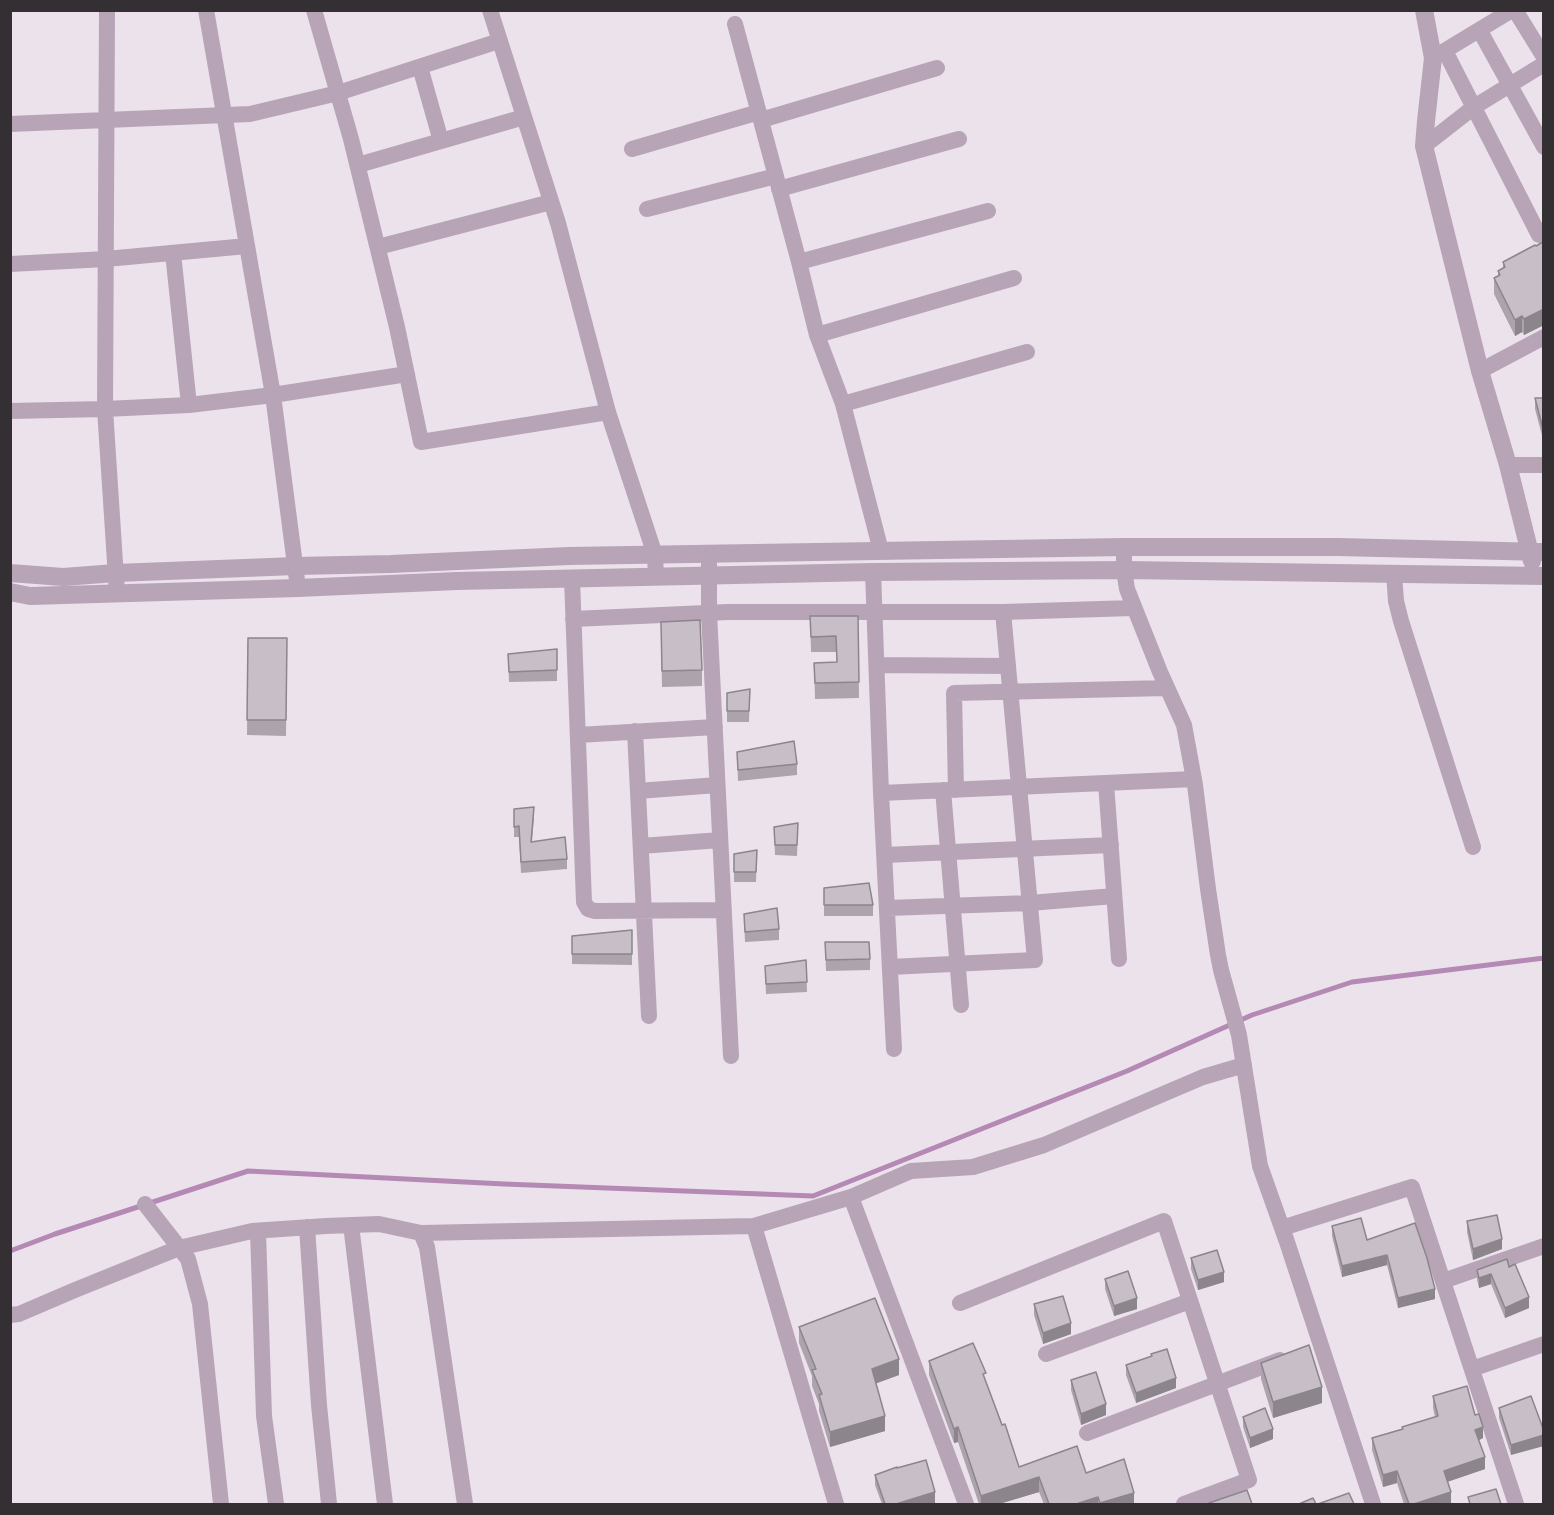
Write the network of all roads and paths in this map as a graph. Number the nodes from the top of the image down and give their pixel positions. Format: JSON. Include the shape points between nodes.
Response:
{"nodes":[{"id":1,"x":107,"y":10,"type":"edge"},
{"id":2,"x":206,"y":10,"type":"edge"},
{"id":3,"x":490,"y":10,"type":"edge"},
{"id":4,"x":1424,"y":10,"type":"edge"},
{"id":5,"x":1514,"y":10,"type":"edge"},
{"id":6,"x":318,"y":12,"type":"edge"},
{"id":7,"x":735,"y":24,"type":"dead end"},
{"id":8,"x":1480,"y":31,"type":"junction"},
{"id":9,"x":500,"y":41,"type":"junction"},
{"id":10,"x":1439,"y":54,"type":"junction"},
{"id":11,"x":1544,"y":57,"type":"edge"},
{"id":12,"x":1544,"y":64,"type":"edge"},
{"id":13,"x":420,"y":67,"type":"junction"},
{"id":14,"x":937,"y":68,"type":"dead end"},
{"id":15,"x":1510,"y":85,"type":"junction"},
{"id":16,"x":338,"y":93,"type":"junction"},
{"id":17,"x":1474,"y":107,"type":"junction"},
{"id":18,"x":224,"y":115,"type":"junction"},
{"id":19,"x":760,"y":116,"type":"junction"},
{"id":20,"x":524,"y":117,"type":"junction"},
{"id":21,"x":106,"y":119,"type":"junction"},
{"id":22,"x":10,"y":124,"type":"edge"},
{"id":23,"x":959,"y":139,"type":"dead end"},
{"id":24,"x":441,"y":141,"type":"junction"},
{"id":25,"x":1425,"y":146,"type":"junction"},
{"id":26,"x":1544,"y":147,"type":"edge"},
{"id":27,"x":632,"y":149,"type":"dead end"},
{"id":28,"x":358,"y":165,"type":"junction"},
{"id":29,"x":778,"y":183,"type":"junction"},
{"id":30,"x":551,"y":202,"type":"junction"},
{"id":31,"x":647,"y":209,"type":"dead end"},
{"id":32,"x":988,"y":211,"type":"dead end"},
{"id":33,"x":1539,"y":235,"type":"dead end"},
{"id":34,"x":247,"y":246,"type":"junction"},
{"id":35,"x":378,"y":247,"type":"junction"},
{"id":36,"x":173,"y":253,"type":"junction"},
{"id":37,"x":106,"y":259,"type":"junction"},
{"id":38,"x":799,"y":262,"type":"junction"},
{"id":39,"x":10,"y":264,"type":"edge"},
{"id":40,"x":1014,"y":278,"type":"dead end"},
{"id":41,"x":817,"y":335,"type":"junction"},
{"id":42,"x":1544,"y":337,"type":"edge"},
{"id":43,"x":1027,"y":352,"type":"dead end"},
{"id":44,"x":1480,"y":371,"type":"junction"},
{"id":45,"x":407,"y":374,"type":"junction"},
{"id":46,"x":273,"y":395,"type":"junction"},
{"id":47,"x":843,"y":404,"type":"junction"},
{"id":48,"x":189,"y":405,"type":"junction"},
{"id":49,"x":105,"y":409,"type":"junction"},
{"id":50,"x":10,"y":411,"type":"edge"},
{"id":51,"x":608,"y":412,"type":"junction"},
{"id":52,"x":1508,"y":465,"type":"junction"},
{"id":53,"x":1544,"y":465,"type":"edge"},
{"id":54,"x":1124,"y":546,"type":"junction"},
{"id":55,"x":881,"y":551,"type":"junction"},
{"id":56,"x":1537,"y":552,"type":"edge"},
{"id":57,"x":655,"y":555,"type":"junction"},
{"id":58,"x":709,"y":555,"type":"junction"},
{"id":59,"x":296,"y":566,"type":"junction"},
{"id":60,"x":1124,"y":570,"type":"junction"},
{"id":61,"x":10,"y":573,"type":"edge"},
{"id":62,"x":116,"y":573,"type":"junction"},
{"id":63,"x":873,"y":573,"type":"junction"},
{"id":64,"x":1394,"y":573,"type":"junction"},
{"id":65,"x":656,"y":576,"type":"junction"},
{"id":66,"x":708,"y":576,"type":"junction"},
{"id":67,"x":1539,"y":576,"type":"edge"},
{"id":68,"x":572,"y":579,"type":"junction"},
{"id":69,"x":298,"y":588,"type":"junction"},
{"id":70,"x":10,"y":592,"type":"edge"},
{"id":71,"x":117,"y":593,"type":"junction"},
{"id":72,"x":1133,"y":608,"type":"junction"},
{"id":73,"x":875,"y":611,"type":"junction"},
{"id":74,"x":1003,"y":612,"type":"junction"},
{"id":75,"x":709,"y":613,"type":"junction"},
{"id":76,"x":573,"y":619,"type":"junction"},
{"id":77,"x":877,"y":665,"type":"junction"},
{"id":78,"x":1008,"y":666,"type":"junction"},
{"id":79,"x":1167,"y":688,"type":"junction"},
{"id":80,"x":1010,"y":692,"type":"junction"},
{"id":81,"x":715,"y":727,"type":"junction"},
{"id":82,"x":635,"y":731,"type":"junction"},
{"id":83,"x":578,"y":735,"type":"junction"},
{"id":84,"x":1194,"y":779,"type":"junction"},
{"id":85,"x":1106,"y":783,"type":"junction"},
{"id":86,"x":717,"y":785,"type":"junction"},
{"id":87,"x":1019,"y":787,"type":"junction"},
{"id":88,"x":950,"y":790,"type":"junction"},
{"id":89,"x":638,"y":791,"type":"junction"},
{"id":90,"x":881,"y":793,"type":"junction"},
{"id":91,"x":720,"y":840,"type":"junction"},
{"id":92,"x":1111,"y":845,"type":"junction"},
{"id":93,"x":641,"y":846,"type":"junction"},
{"id":94,"x":1473,"y":847,"type":"dead end"},
{"id":95,"x":1025,"y":849,"type":"junction"},
{"id":96,"x":948,"y":853,"type":"junction"},
{"id":97,"x":885,"y":855,"type":"junction"},
{"id":98,"x":1114,"y":896,"type":"junction"},
{"id":99,"x":1030,"y":903,"type":"junction"},
{"id":100,"x":953,"y":906,"type":"junction"},
{"id":101,"x":888,"y":908,"type":"junction"},
{"id":102,"x":644,"y":910,"type":"junction"},
{"id":103,"x":724,"y":910,"type":"junction"},
{"id":104,"x":1119,"y":959,"type":"dead end"},
{"id":105,"x":958,"y":964,"type":"junction"},
{"id":106,"x":890,"y":967,"type":"junction"},
{"id":107,"x":961,"y":1005,"type":"dead end"},
{"id":108,"x":649,"y":1016,"type":"dead end"},
{"id":109,"x":894,"y":1049,"type":"dead end"},
{"id":110,"x":731,"y":1056,"type":"dead end"},
{"id":111,"x":1244,"y":1065,"type":"junction"},
{"id":112,"x":850,"y":1197,"type":"junction"},
{"id":113,"x":145,"y":1204,"type":"dead end"},
{"id":114,"x":351,"y":1225,"type":"junction"},
{"id":115,"x":754,"y":1226,"type":"junction"},
{"id":116,"x":307,"y":1227,"type":"junction"},
{"id":117,"x":1282,"y":1228,"type":"junction"},
{"id":118,"x":258,"y":1231,"type":"junction"},
{"id":119,"x":422,"y":1233,"type":"junction"},
{"id":120,"x":1544,"y":1246,"type":"edge"},
{"id":121,"x":179,"y":1248,"type":"junction"},
{"id":122,"x":1443,"y":1281,"type":"junction"},
{"id":123,"x":1190,"y":1301,"type":"junction"},
{"id":124,"x":960,"y":1303,"type":"dead end"},
{"id":125,"x":10,"y":1316,"type":"edge"},
{"id":126,"x":1544,"y":1344,"type":"edge"},
{"id":127,"x":1310,"y":1349,"type":"junction"},
{"id":128,"x":1046,"y":1354,"type":"dead end"},
{"id":129,"x":1472,"y":1369,"type":"junction"},
{"id":130,"x":1217,"y":1384,"type":"junction"},
{"id":131,"x":1088,"y":1433,"type":"dead end"},
{"id":132,"x":221,"y":1504,"type":"edge"},
{"id":133,"x":276,"y":1504,"type":"edge"},
{"id":134,"x":329,"y":1504,"type":"edge"},
{"id":135,"x":385,"y":1504,"type":"edge"},
{"id":136,"x":465,"y":1504,"type":"edge"},
{"id":137,"x":836,"y":1504,"type":"edge"},
{"id":138,"x":966,"y":1504,"type":"edge"},
{"id":139,"x":1184,"y":1504,"type":"edge"},
{"id":140,"x":1373,"y":1504,"type":"edge"},
{"id":141,"x":1516,"y":1504,"type":"edge"}],
"edges":[{"from":1,"to":21,"type":"street"},
{"from":2,"to":18,"type":"street"},
{"from":3,"to":9,"type":"street"},
{"from":4,"to":10,"type":"street"},
{"from":5,"to":8,"type":"street"},
{"from":5,"to":11,"type":"street"},
{"from":6,"to":16,"type":"street"},
{"from":7,"to":19,"type":"street"},
{"from":8,"to":10,"type":"street"},
{"from":8,"to":15,"type":"street"},
{"from":9,"to":13,"type":"street"},
{"from":9,"to":20,"type":"street"},
{"from":10,"to":17,"type":"street"},
{"from":10,"to":25,"type":"street"},
{"from":12,"to":15,"type":"street"},
{"from":13,"to":16,"type":"street"},
{"from":13,"to":24,"type":"street"},
{"from":14,"to":19,"type":"street"},
{"from":15,"to":17,"type":"street"},
{"from":15,"to":26,"type":"street"},
{"from":16,"to":18,"type":"street","via":[[250,114]]},
{"from":16,"to":28,"type":"street"},
{"from":17,"to":25,"type":"street"},
{"from":17,"to":33,"type":"street"},
{"from":18,"to":21,"type":"street"},
{"from":18,"to":34,"type":"street"},
{"from":19,"to":27,"type":"street"},
{"from":19,"to":29,"type":"street"},
{"from":20,"to":24,"type":"street"},
{"from":20,"to":30,"type":"street"},
{"from":21,"to":22,"type":"street"},
{"from":21,"to":37,"type":"street"},
{"from":23,"to":29,"type":"street"},
{"from":24,"to":28,"type":"street"},
{"from":25,"to":44,"type":"street"},
{"from":28,"to":35,"type":"street"},
{"from":29,"to":31,"type":"street"},
{"from":29,"to":38,"type":"street"},
{"from":30,"to":35,"type":"street"},
{"from":30,"to":51,"type":"street"},
{"from":32,"to":38,"type":"street"},
{"from":34,"to":36,"type":"street"},
{"from":34,"to":46,"type":"street"},
{"from":35,"to":45,"type":"street"},
{"from":36,"to":37,"type":"street"},
{"from":36,"to":48,"type":"street"},
{"from":37,"to":39,"type":"street"},
{"from":37,"to":49,"type":"street"},
{"from":38,"to":41,"type":"street"},
{"from":40,"to":41,"type":"street"},
{"from":41,"to":47,"type":"street"},
{"from":42,"to":44,"type":"street"},
{"from":43,"to":47,"type":"street"},
{"from":44,"to":52,"type":"street"},
{"from":45,"to":46,"type":"street"},
{"from":45,"to":51,"type":"street","via":[[421,442]]},
{"from":46,"to":48,"type":"street"},
{"from":46,"to":59,"type":"street"},
{"from":47,"to":55,"type":"street"},
{"from":48,"to":49,"type":"street"},
{"from":49,"to":50,"type":"street"},
{"from":49,"to":62,"type":"street"},
{"from":51,"to":57,"type":"street"},
{"from":52,"to":53,"type":"street"},
{"from":52,"to":56,"type":"street"},
{"from":54,"to":55,"type":"street"},
{"from":54,"to":56,"type":"street"},
{"from":54,"to":60,"type":"street"},
{"from":55,"to":58,"type":"street"},
{"from":56,"to":67,"type":"street"},
{"from":57,"to":58,"type":"street"},
{"from":57,"to":59,"type":"street"},
{"from":57,"to":65,"type":"street"},
{"from":58,"to":66,"type":"street"},
{"from":59,"to":62,"type":"street"},
{"from":59,"to":69,"type":"street"},
{"from":60,"to":63,"type":"street"},
{"from":60,"to":64,"type":"street"},
{"from":60,"to":72,"type":"street"},
{"from":61,"to":62,"type":"street","via":[[63,577]]},
{"from":62,"to":71,"type":"street"},
{"from":63,"to":66,"type":"street"},
{"from":63,"to":73,"type":"street"},
{"from":64,"to":67,"type":"street"},
{"from":64,"to":94,"type":"street","via":[[1401,621]]},
{"from":65,"to":66,"type":"street"},
{"from":65,"to":68,"type":"street"},
{"from":66,"to":75,"type":"street"},
{"from":68,"to":69,"type":"street"},
{"from":68,"to":76,"type":"street"},
{"from":69,"to":71,"type":"street"},
{"from":70,"to":71,"type":"street","via":[[30,596]]},
{"from":72,"to":74,"type":"street"},
{"from":72,"to":79,"type":"street"},
{"from":73,"to":74,"type":"street"},
{"from":73,"to":75,"type":"street"},
{"from":73,"to":77,"type":"street"},
{"from":74,"to":78,"type":"street"},
{"from":75,"to":76,"type":"street"},
{"from":75,"to":81,"type":"street"},
{"from":76,"to":83,"type":"street"},
{"from":77,"to":78,"type":"street"},
{"from":77,"to":90,"type":"street"},
{"from":78,"to":80,"type":"street"},
{"from":79,"to":80,"type":"street"},
{"from":79,"to":84,"type":"street","via":[[1184,725]]},
{"from":80,"to":87,"type":"street"},
{"from":80,"to":88,"type":"street","via":[[954,693]]},
{"from":81,"to":82,"type":"street"},
{"from":81,"to":86,"type":"street"},
{"from":82,"to":83,"type":"street"},
{"from":82,"to":89,"type":"street"},
{"from":83,"to":102,"type":"street","via":[[585,902],[588,909],[596,911]]},
{"from":84,"to":85,"type":"street"},
{"from":84,"to":111,"type":"street","via":[[1221,970]]},
{"from":85,"to":87,"type":"street"},
{"from":85,"to":92,"type":"street"},
{"from":86,"to":89,"type":"street"},
{"from":86,"to":91,"type":"street"},
{"from":87,"to":88,"type":"street"},
{"from":87,"to":95,"type":"street"},
{"from":88,"to":90,"type":"street"},
{"from":88,"to":96,"type":"street"},
{"from":89,"to":93,"type":"street"},
{"from":90,"to":97,"type":"street"},
{"from":91,"to":93,"type":"street"},
{"from":91,"to":103,"type":"street"},
{"from":92,"to":95,"type":"street"},
{"from":92,"to":98,"type":"street"},
{"from":93,"to":102,"type":"street"},
{"from":95,"to":96,"type":"street"},
{"from":95,"to":99,"type":"street"},
{"from":96,"to":97,"type":"street"},
{"from":96,"to":100,"type":"street"},
{"from":97,"to":101,"type":"street"},
{"from":98,"to":99,"type":"street"},
{"from":98,"to":104,"type":"street"},
{"from":99,"to":100,"type":"street"},
{"from":99,"to":105,"type":"street","via":[[1035,960]]},
{"from":100,"to":101,"type":"street"},
{"from":100,"to":105,"type":"street"},
{"from":101,"to":106,"type":"street"},
{"from":102,"to":103,"type":"street"},
{"from":102,"to":108,"type":"street"},
{"from":103,"to":110,"type":"street"},
{"from":105,"to":106,"type":"street"},
{"from":105,"to":107,"type":"street"},
{"from":106,"to":109,"type":"street"},
{"from":111,"to":112,"type":"street","via":[[1203,1077],[1044,1145],[973,1167],[911,1171]]},
{"from":111,"to":117,"type":"street","via":[[1260,1166]]},
{"from":112,"to":115,"type":"street"},
{"from":112,"to":138,"type":"street"},
{"from":113,"to":121,"type":"street"},
{"from":114,"to":116,"type":"street"},
{"from":114,"to":119,"type":"street","via":[[380,1224]]},
{"from":114,"to":135,"type":"street"},
{"from":115,"to":119,"type":"street"},
{"from":115,"to":137,"type":"street"},
{"from":116,"to":118,"type":"street"},
{"from":116,"to":134,"type":"street"},
{"from":117,"to":122,"type":"street","via":[[1413,1187]]},
{"from":117,"to":127,"type":"street"},
{"from":118,"to":121,"type":"street"},
{"from":118,"to":133,"type":"street","via":[[264,1416]]},
{"from":119,"to":136,"type":"street"},
{"from":120,"to":122,"type":"street"},
{"from":121,"to":125,"type":"street"},
{"from":121,"to":132,"type":"street","via":[[188,1259],[200,1305]]},
{"from":122,"to":129,"type":"street"},
{"from":123,"to":124,"type":"street","via":[[1164,1221]]},
{"from":123,"to":128,"type":"street"},
{"from":123,"to":130,"type":"street"},
{"from":126,"to":129,"type":"street"},
{"from":127,"to":130,"type":"street"},
{"from":127,"to":140,"type":"street"},
{"from":129,"to":141,"type":"street"},
{"from":130,"to":131,"type":"street"},
{"from":130,"to":139,"type":"street","via":[[1249,1480]]}]}
